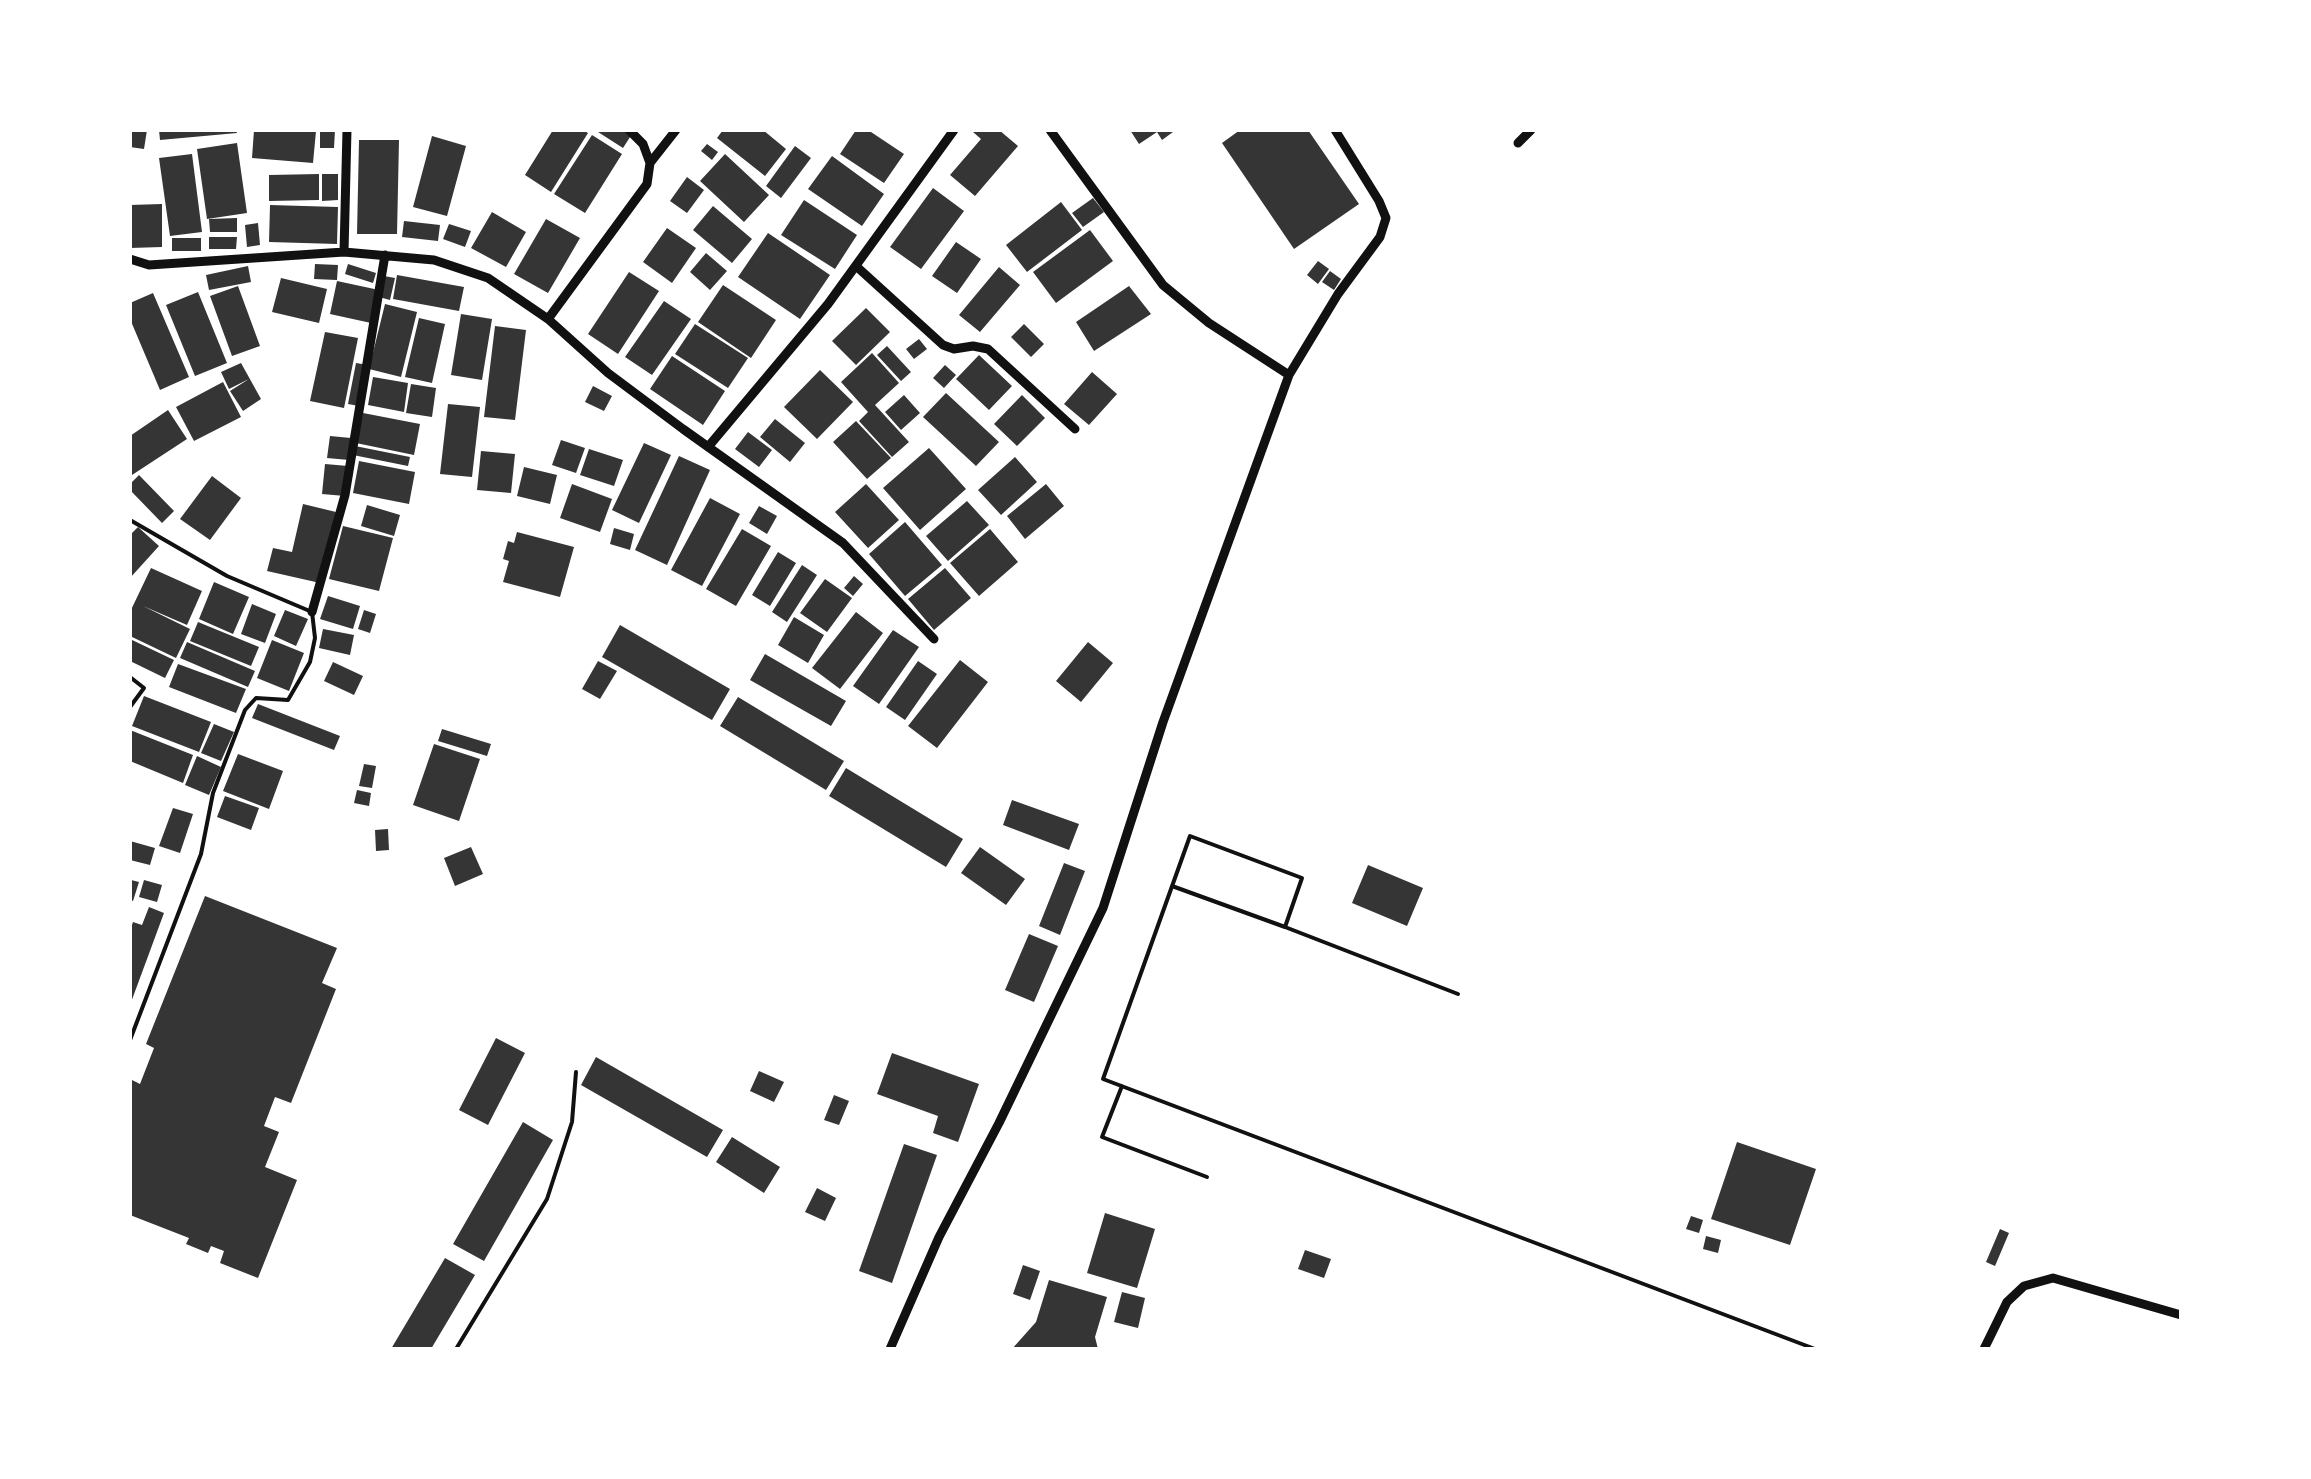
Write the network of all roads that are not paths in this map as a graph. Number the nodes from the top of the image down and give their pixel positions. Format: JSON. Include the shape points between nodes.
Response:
{"nodes":[{"id":1,"x":347,"y":130,"type":"edge"},
{"id":2,"x":629,"y":130,"type":"edge"},
{"id":3,"x":676,"y":130,"type":"edge"},
{"id":4,"x":954,"y":130,"type":"edge"},
{"id":5,"x":1050,"y":130,"type":"edge"},
{"id":6,"x":1335,"y":130,"type":"edge"},
{"id":7,"x":1531,"y":130,"type":"edge"},
{"id":8,"x":1518,"y":143,"type":"dead end"},
{"id":9,"x":650,"y":163,"type":"junction"},
{"id":10,"x":344,"y":252,"type":"junction"},
{"id":11,"x":385,"y":255,"type":"junction"},
{"id":12,"x":130,"y":259,"type":"edge"},
{"id":13,"x":856,"y":266,"type":"junction"},
{"id":14,"x":548,"y":320,"type":"junction"},
{"id":15,"x":1289,"y":376,"type":"junction"},
{"id":16,"x":1076,"y":430,"type":"dead end"},
{"id":17,"x":708,"y":448,"type":"junction"},
{"id":18,"x":130,"y":520,"type":"edge"},
{"id":19,"x":312,"y":612,"type":"junction"},
{"id":20,"x":934,"y":639,"type":"dead end"},
{"id":21,"x":130,"y":677,"type":"edge"},
{"id":22,"x":130,"y":707,"type":"edge"},
{"id":23,"x":1172,"y":886,"type":"junction"},
{"id":24,"x":1286,"y":927,"type":"junction"},
{"id":25,"x":1458,"y":994,"type":"dead end"},
{"id":26,"x":130,"y":1040,"type":"edge"},
{"id":27,"x":576,"y":1072,"type":"dead end"},
{"id":28,"x":1122,"y":1086,"type":"junction"},
{"id":29,"x":1208,"y":1176,"type":"dead end"},
{"id":30,"x":2181,"y":1316,"type":"edge"},
{"id":31,"x":456,"y":1349,"type":"edge"},
{"id":32,"x":890,"y":1349,"type":"edge"},
{"id":33,"x":1815,"y":1349,"type":"edge"},
{"id":34,"x":1984,"y":1349,"type":"edge"}],
"edges":[{"from":1,"to":10,"type":"street"},
{"from":2,"to":9,"type":"street"},
{"from":3,"to":9,"type":"street"},
{"from":4,"to":13,"type":"street"},
{"from":5,"to":15,"type":"street","via":[[1163,285]]},
{"from":6,"to":15,"type":"street","via":[[1386,218]]},
{"from":7,"to":8,"type":"street"},
{"from":9,"to":14,"type":"street","via":[[646,184]]},
{"from":10,"to":11,"type":"street"},
{"from":10,"to":12,"type":"street","via":[[149,265]]},
{"from":11,"to":14,"type":"street","via":[[434,260],[488,278]]},
{"from":11,"to":19,"type":"street","via":[[345,495]]},
{"from":13,"to":16,"type":"street","via":[[944,345],[988,349]]},
{"from":13,"to":17,"type":"street"},
{"from":14,"to":17,"type":"street"},
{"from":15,"to":32,"type":"street","via":[[1103,908]]},
{"from":17,"to":20,"type":"street","via":[[843,542]]},
{"from":18,"to":19,"type":"lane","via":[[227,576]]},
{"from":19,"to":26,"type":"lane","via":[[315,638],[297,688],[288,700],[256,698],[245,710]]},
{"from":21,"to":22,"type":"lane","via":[[144,688]]},
{"from":23,"to":24,"type":"lane"},
{"from":23,"to":24,"type":"lane","via":[[1190,836],[1302,878]]},
{"from":23,"to":28,"type":"lane","via":[[1103,1079]]},
{"from":24,"to":25,"type":"lane"},
{"from":27,"to":31,"type":"lane","via":[[572,1122],[547,1199]]},
{"from":28,"to":29,"type":"lane","via":[[1102,1137]]},
{"from":28,"to":33,"type":"lane"},
{"from":30,"to":34,"type":"street","via":[[2053,1278],[2024,1286],[2007,1302]]}]}
